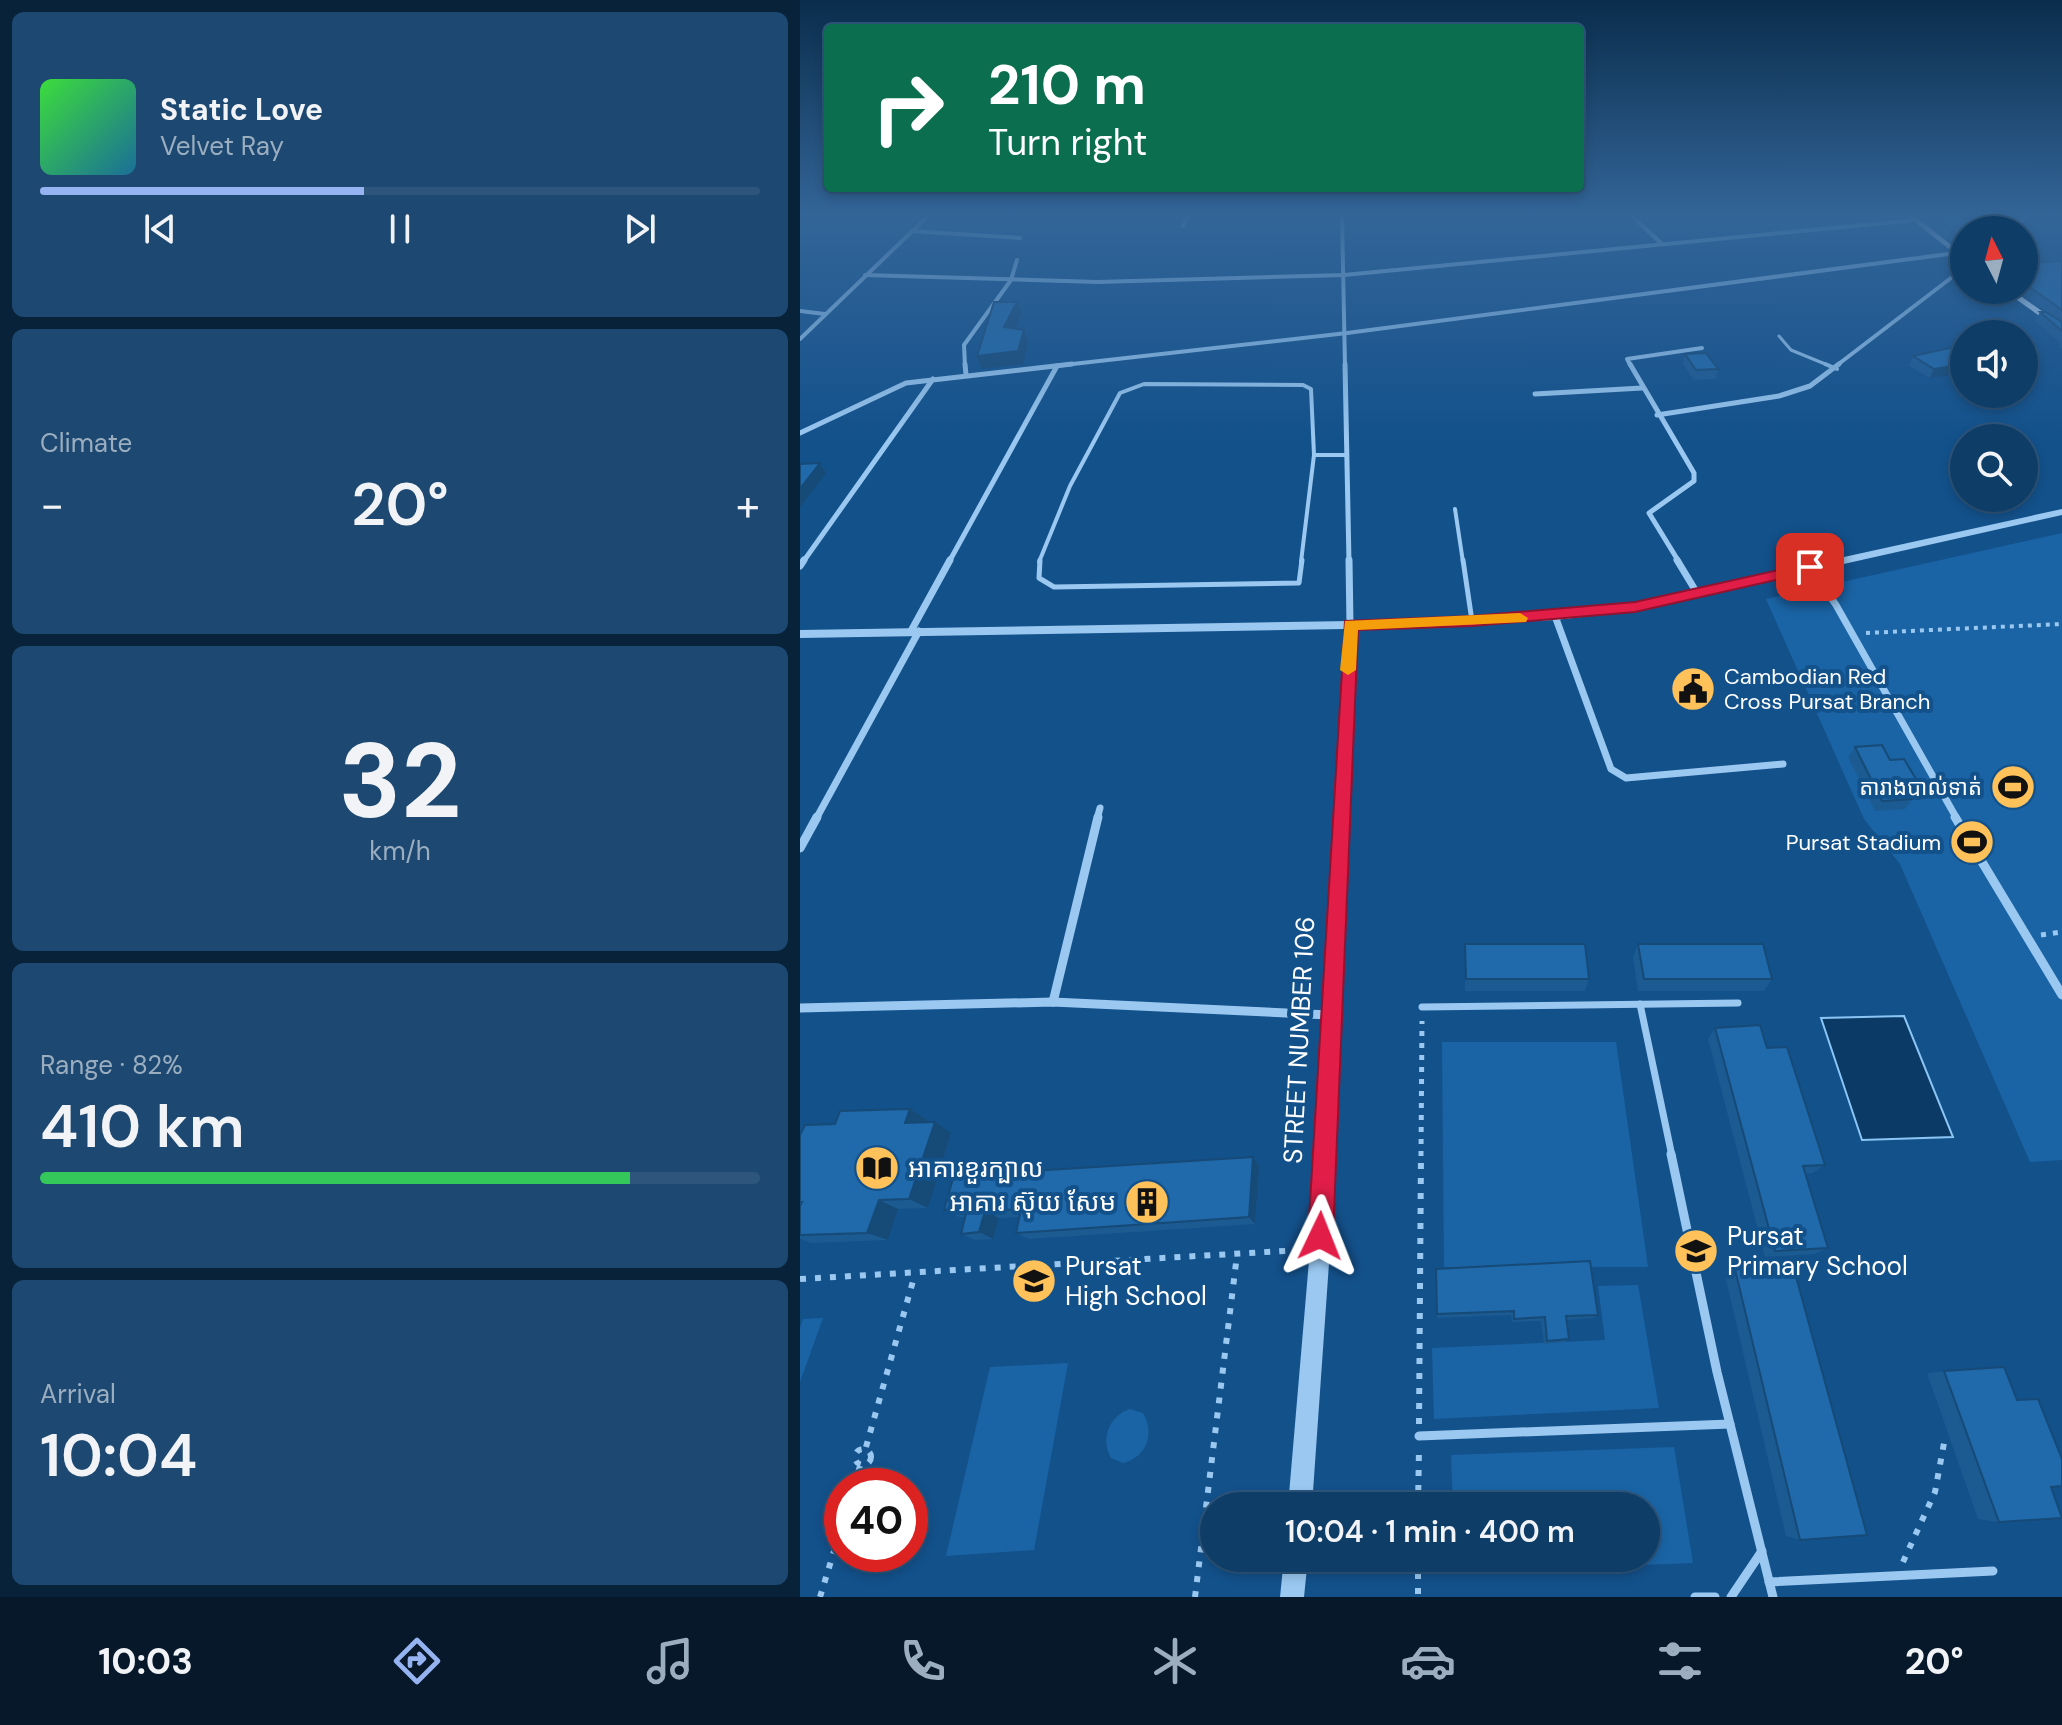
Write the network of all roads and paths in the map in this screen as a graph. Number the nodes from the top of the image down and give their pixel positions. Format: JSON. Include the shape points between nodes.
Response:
{"nodes":[{"id":1,"x":849,"y":291,"type":"edge"},
{"id":2,"x":1003,"y":291,"type":"edge"},
{"id":3,"x":1345,"y":291,"type":"edge"},
{"id":4,"x":1670,"y":291,"type":"edge"},
{"id":5,"x":1936,"y":291,"type":"edge"},
{"id":6,"x":2027,"y":304,"type":"edge"},
{"id":7,"x":800,"y":311,"type":"edge"},
{"id":8,"x":825,"y":314,"type":"junction"},
{"id":9,"x":2062,"y":329,"type":"edge"},
{"id":10,"x":1347,"y":333,"type":"junction"},
{"id":11,"x":1779,"y":336,"type":"dead end"},
{"id":12,"x":800,"y":339,"type":"edge"},
{"id":13,"x":1702,"y":348,"type":"dead end"},
{"id":14,"x":1057,"y":366,"type":"junction"},
{"id":15,"x":1837,"y":369,"type":"junction"},
{"id":16,"x":966,"y":375,"type":"junction"},
{"id":17,"x":933,"y":379,"type":"junction"},
{"id":18,"x":1642,"y":388,"type":"junction"},
{"id":19,"x":1535,"y":394,"type":"dead end"},
{"id":20,"x":1657,"y":415,"type":"junction"},
{"id":21,"x":800,"y":433,"type":"edge"},
{"id":22,"x":1314,"y":455,"type":"junction"},
{"id":23,"x":1347,"y":455,"type":"junction"},
{"id":24,"x":1455,"y":509,"type":"dead end"},
{"id":25,"x":2062,"y":512,"type":"edge"},
{"id":26,"x":800,"y":566,"type":"edge"},
{"id":27,"x":1810,"y":567,"type":"junction"},
{"id":28,"x":1697,"y":593,"type":"junction"},
{"id":29,"x":1555,"y":616,"type":"junction"},
{"id":30,"x":1472,"y":621,"type":"junction"},
{"id":31,"x":2062,"y":624,"type":"edge"},
{"id":32,"x":1350,"y":625,"type":"junction"},
{"id":33,"x":915,"y":631,"type":"junction"},
{"id":34,"x":1852,"y":633,"type":"junction"},
{"id":35,"x":800,"y":634,"type":"edge"},
{"id":36,"x":1783,"y":764,"type":"dead end"},
{"id":37,"x":1100,"y":808,"type":"dead end"},
{"id":38,"x":800,"y":848,"type":"edge"},
{"id":39,"x":2062,"y":995,"type":"edge"},
{"id":40,"x":1053,"y":1002,"type":"junction"},
{"id":41,"x":1738,"y":1003,"type":"dead end"},
{"id":42,"x":1640,"y":1004,"type":"junction"},
{"id":43,"x":1422,"y":1007,"type":"joint"},
{"id":44,"x":800,"y":1008,"type":"edge"},
{"id":45,"x":1329,"y":1015,"type":"junction"},
{"id":46,"x":1320,"y":1249,"type":"junction"},
{"id":47,"x":1237,"y":1255,"type":"junction"},
{"id":48,"x":915,"y":1274,"type":"junction"},
{"id":49,"x":800,"y":1279,"type":"edge"},
{"id":50,"x":1730,"y":1424,"type":"junction"},
{"id":51,"x":1419,"y":1436,"type":"junction"},
{"id":52,"x":1944,"y":1443,"type":"dead end"},
{"id":53,"x":859,"y":1468,"type":"edge"},
{"id":54,"x":1301,"y":1492,"type":"edge"},
{"id":55,"x":1418,"y":1492,"type":"edge"},
{"id":56,"x":1762,"y":1551,"type":"junction"},
{"id":57,"x":1993,"y":1571,"type":"dead end"},
{"id":58,"x":828,"y":1572,"type":"edge"},
{"id":59,"x":1295,"y":1572,"type":"edge"},
{"id":60,"x":1418,"y":1572,"type":"edge"},
{"id":61,"x":1892,"y":1576,"type":"junction"},
{"id":62,"x":1769,"y":1582,"type":"junction"},
{"id":63,"x":820,"y":1597,"type":"edge"},
{"id":64,"x":1195,"y":1597,"type":"edge"},
{"id":65,"x":1292,"y":1597,"type":"edge"},
{"id":66,"x":1418,"y":1597,"type":"edge"},
{"id":67,"x":1695,"y":1597,"type":"edge"},
{"id":68,"x":1715,"y":1597,"type":"edge"},
{"id":69,"x":1731,"y":1597,"type":"edge"},
{"id":70,"x":1773,"y":1597,"type":"edge"}],
"edges":[{"from":1,"to":8,"type":"street"},
{"from":2,"to":16,"type":"street","via":[[964,345]]},
{"from":3,"to":10,"type":"street"},
{"from":4,"to":10,"type":"street"},
{"from":5,"to":15,"type":"street"},
{"from":6,"to":9,"type":"main road"},
{"from":7,"to":8,"type":"street"},
{"from":8,"to":12,"type":"street"},
{"from":10,"to":14,"type":"street"},
{"from":10,"to":23,"type":"street"},
{"from":11,"to":15,"type":"lane","via":[[1791,350]]},
{"from":13,"to":18,"type":"street","via":[[1627,359]]},
{"from":14,"to":16,"type":"street"},
{"from":14,"to":33,"type":"street"},
{"from":15,"to":20,"type":"street","via":[[1810,386],[1779,396]]},
{"from":16,"to":17,"type":"street"},
{"from":17,"to":21,"type":"street","via":[[898,386]]},
{"from":17,"to":26,"type":"street"},
{"from":18,"to":19,"type":"street"},
{"from":18,"to":20,"type":"street"},
{"from":20,"to":28,"type":"street","via":[[1694,481],[1649,513]]},
{"from":22,"to":22,"type":"lane","via":[[1308,385],[1129,387],[1120,393],[1084,456],[1042,557],[1039,578],[1054,587],[1299,583]]},
{"from":22,"to":23,"type":"lane"},
{"from":23,"to":32,"type":"street"},
{"from":24,"to":30,"type":"lane"},
{"from":25,"to":27,"type":"street"},
{"from":27,"to":28,"type":"street"},
{"from":27,"to":34,"type":"street"},
{"from":28,"to":29,"type":"street"},
{"from":29,"to":30,"type":"street"},
{"from":29,"to":36,"type":"street","via":[[1617,775]]},
{"from":30,"to":32,"type":"street"},
{"from":31,"to":34,"type":"path"},
{"from":32,"to":33,"type":"street"},
{"from":32,"to":45,"type":"street","name":"STREET NUMBER 106"},
{"from":33,"to":35,"type":"street"},
{"from":33,"to":38,"type":"street"},
{"from":34,"to":39,"type":"street"},
{"from":37,"to":40,"type":"street"},
{"from":40,"to":44,"type":"street"},
{"from":40,"to":45,"type":"street"},
{"from":41,"to":42,"type":"lane"},
{"from":42,"to":43,"type":"lane"},
{"from":42,"to":50,"type":"lane"},
{"from":43,"to":51,"type":"path"},
{"from":45,"to":46,"type":"street","name":"STREET NUMBER 106"},
{"from":46,"to":47,"type":"path"},
{"from":46,"to":54,"type":"street","name":"STREET NUMBER 106"},
{"from":47,"to":48,"type":"path"},
{"from":47,"to":64,"type":"path"},
{"from":48,"to":49,"type":"path"},
{"from":48,"to":53,"type":"path","via":[[866,1447],[856,1456]]},
{"from":50,"to":51,"type":"lane"},
{"from":50,"to":56,"type":"lane"},
{"from":51,"to":55,"type":"path"},
{"from":52,"to":61,"type":"path","via":[[1935,1492],[1906,1559]]},
{"from":56,"to":62,"type":"lane"},
{"from":56,"to":69,"type":"lane"},
{"from":57,"to":61,"type":"lane"},
{"from":58,"to":63,"type":"path"},
{"from":59,"to":65,"type":"street"},
{"from":60,"to":66,"type":"path"},
{"from":61,"to":62,"type":"lane"},
{"from":62,"to":70,"type":"lane"},
{"from":67,"to":68,"type":"lane"}]}
